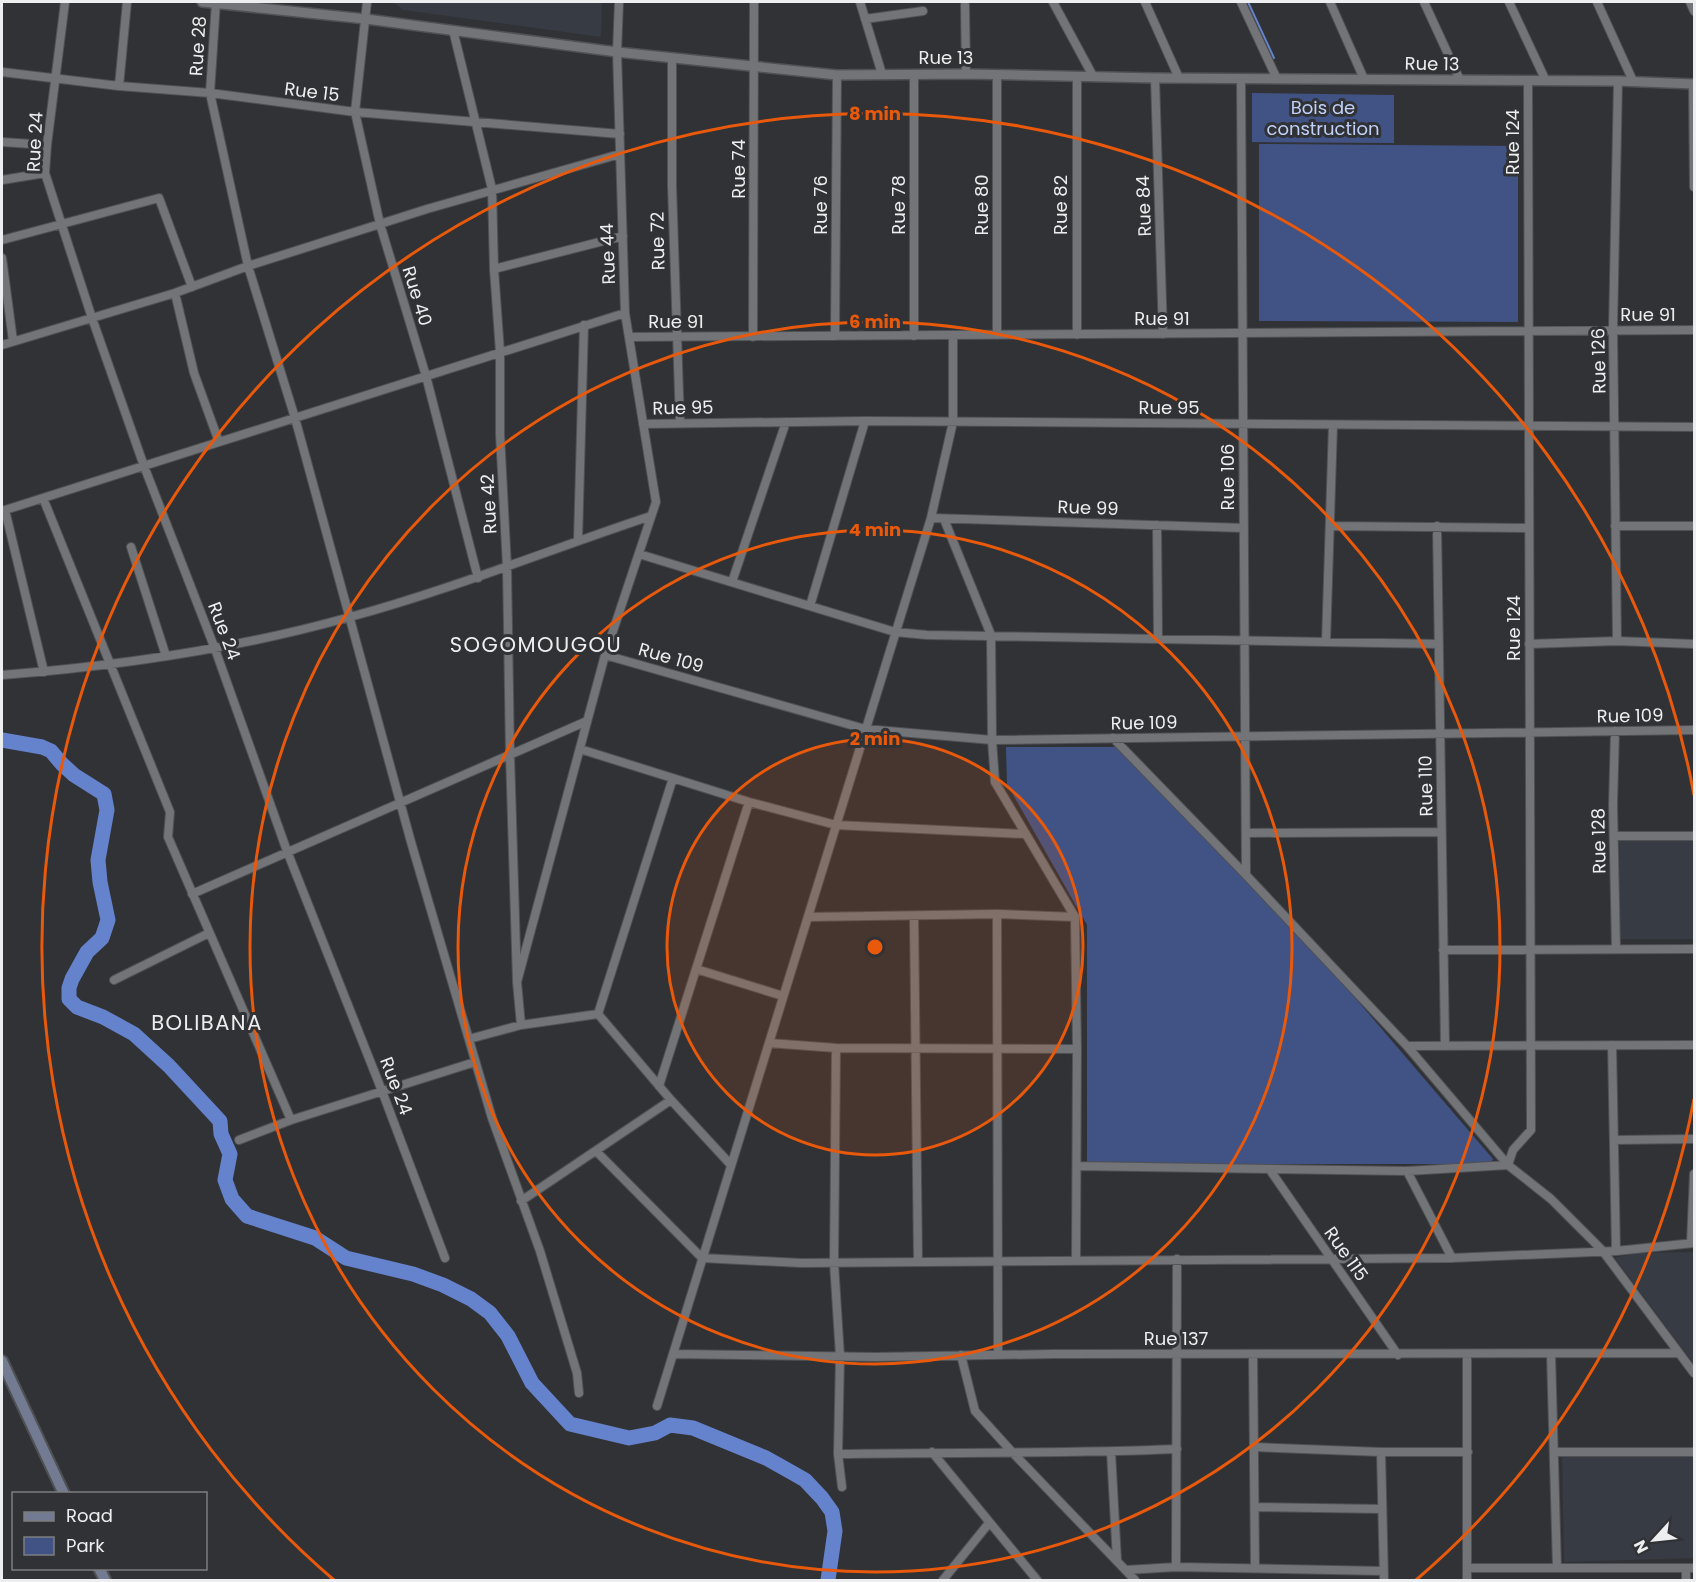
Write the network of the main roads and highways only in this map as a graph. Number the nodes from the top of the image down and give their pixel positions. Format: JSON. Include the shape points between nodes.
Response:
{"nodes":[{"id":1,"x":2,"y":1361,"type":"edge"},
{"id":2,"x":63,"y":1492,"type":"edge"}],
"edges":[{"from":1,"to":2,"type":"main road"}]}
